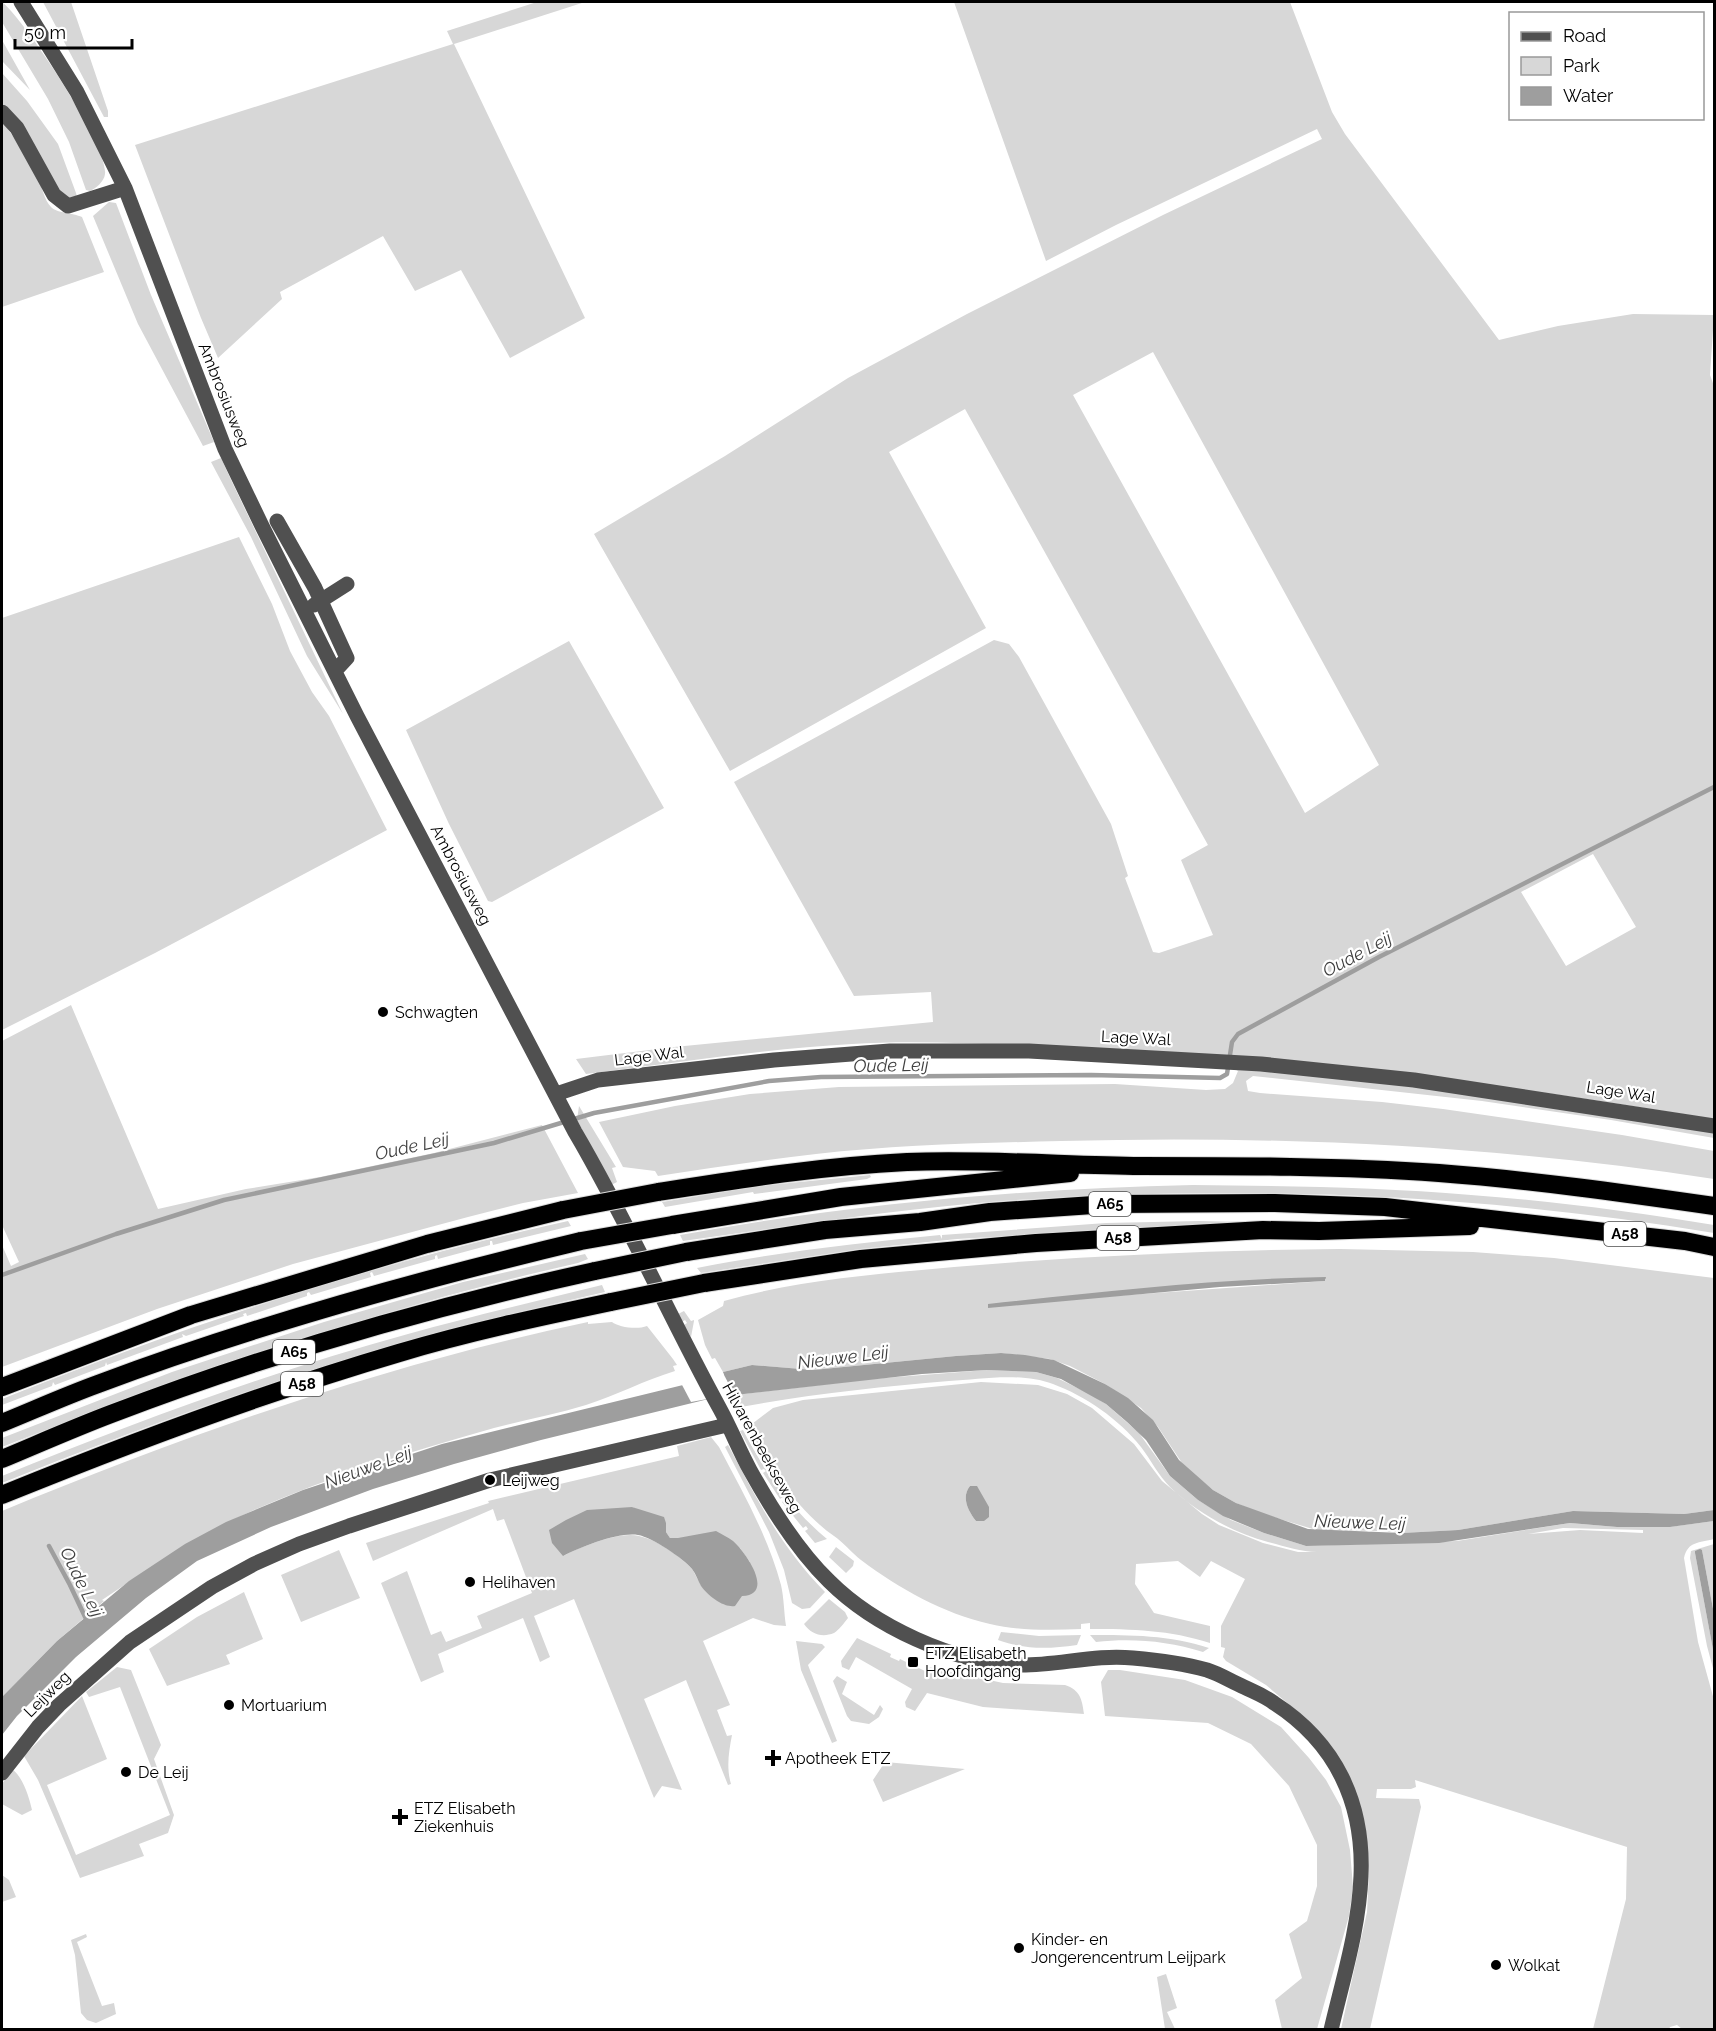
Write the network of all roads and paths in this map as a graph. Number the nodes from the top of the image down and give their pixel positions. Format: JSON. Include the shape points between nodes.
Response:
{"nodes":[{"id":1,"x":21,"y":2,"type":"edge"},
{"id":2,"x":2,"y":112,"type":"edge"},
{"id":3,"x":124,"y":188,"type":"junction"},
{"id":4,"x":277,"y":521,"type":"dead end"},
{"id":5,"x":347,"y":584,"type":"dead end"},
{"id":6,"x":321,"y":601,"type":"junction"},
{"id":7,"x":304,"y":610,"type":"junction"},
{"id":8,"x":336,"y":671,"type":"junction"},
{"id":9,"x":556,"y":1094,"type":"junction"},
{"id":10,"x":1714,"y":1126,"type":"edge"},
{"id":11,"x":1140,"y":1166,"type":"junction"},
{"id":12,"x":1714,"y":1206,"type":"edge"},
{"id":13,"x":1535,"y":1224,"type":"junction"},
{"id":14,"x":1714,"y":1246,"type":"edge"},
{"id":15,"x":2,"y":1387,"type":"edge"},
{"id":16,"x":725,"y":1419,"type":"junction"},
{"id":17,"x":2,"y":1424,"type":"edge"},
{"id":18,"x":2,"y":1459,"type":"edge"},
{"id":19,"x":2,"y":1495,"type":"edge"},
{"id":20,"x":2,"y":1773,"type":"edge"},
{"id":21,"x":1331,"y":2030,"type":"edge"}],
"edges":[{"from":1,"to":3,"type":"street","name":"Ambrosiusweg","via":[[77,92]]},
{"from":2,"to":3,"type":"street","via":[[17,128],[54,195],[68,206]]},
{"from":3,"to":7,"type":"street","name":"Ambrosiusweg","via":[[225,449]]},
{"from":4,"to":6,"type":"street"},
{"from":5,"to":6,"type":"street"},
{"from":6,"to":7,"type":"street"},
{"from":6,"to":8,"type":"street","via":[[347,658]]},
{"from":7,"to":8,"type":"street","name":"Ambrosiusweg"},
{"from":8,"to":9,"type":"street","name":"Ambrosiusweg"},
{"from":9,"to":10,"type":"street","name":"Lage Wal","via":[[598,1080],[851,1053],[976,1049],[1239,1062],[1414,1080]]},
{"from":9,"to":16,"type":"street","name":"Hilvarenbeekseweg"},
{"from":11,"to":12,"type":"highway","via":[[1264,1165],[1439,1173]]},
{"from":11,"to":15,"type":"highway","bridge":true,"via":[[904,1162],[771,1174],[563,1210],[406,1250],[191,1315]]},
{"from":11,"to":17,"type":"highway","number":"A65","bridge":true,"via":[[841,1197],[581,1241],[371,1295],[201,1347],[96,1384]]},
{"from":13,"to":14,"type":"highway","number":"A58"},
{"from":13,"to":18,"type":"highway","number":"A65","bridge":true,"via":[[1385,1207],[1108,1204],[825,1230],[687,1252],[494,1293],[216,1377],[111,1414]]},
{"from":13,"to":19,"type":"highway","number":"A58","bridge":true,"via":[[1263,1230],[1036,1243],[861,1259],[704,1283],[498,1326],[400,1352],[123,1446]]},
{"from":16,"to":20,"type":"street","name":"Leijweg","via":[[490,1480],[349,1526],[255,1564],[212,1587],[130,1642],[59,1705]]},
{"from":16,"to":21,"type":"street","name":"Hilvarenbeekseweg","via":[[768,1499],[795,1541],[829,1581],[867,1612],[914,1639],[966,1657],[1017,1665],[1130,1658],[1208,1671],[1273,1702],[1301,1723],[1330,1756],[1350,1792],[1359,1829],[1361,1876],[1356,1927]]}]}
